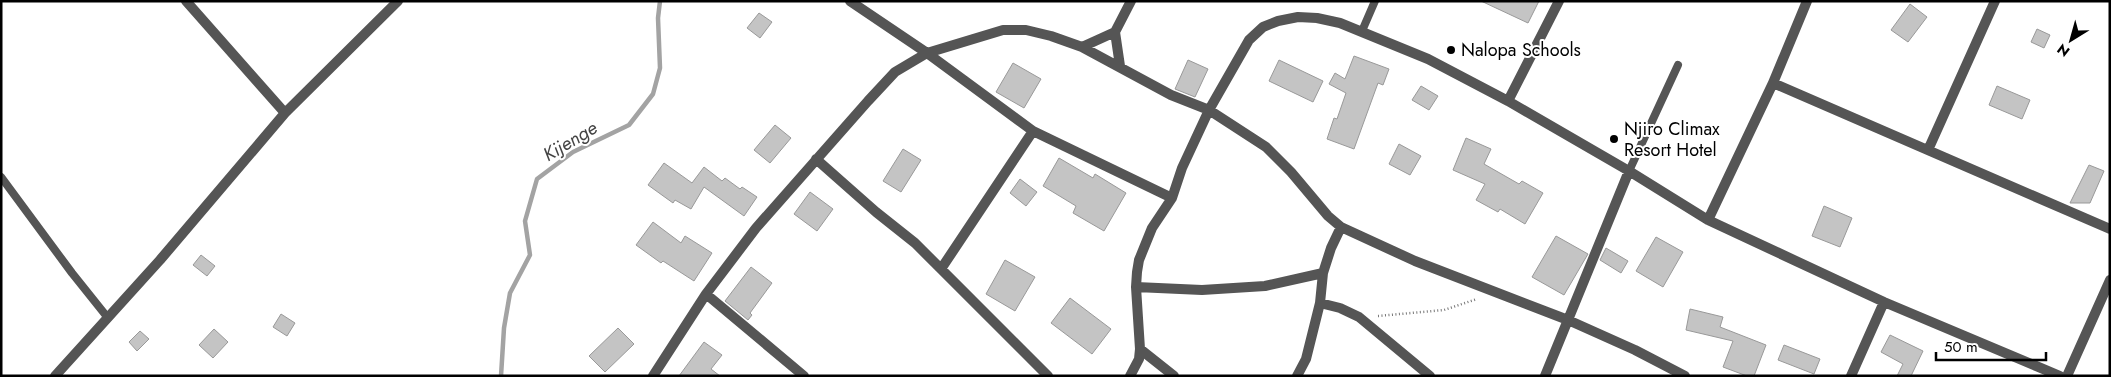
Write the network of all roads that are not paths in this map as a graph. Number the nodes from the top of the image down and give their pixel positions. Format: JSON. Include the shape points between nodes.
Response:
{"nodes":[{"id":1,"x":186,"y":1,"type":"edge"},
{"id":2,"x":398,"y":1,"type":"edge"},
{"id":3,"x":850,"y":1,"type":"edge"},
{"id":4,"x":1375,"y":1,"type":"edge"},
{"id":5,"x":1560,"y":1,"type":"edge"},
{"id":6,"x":1807,"y":1,"type":"edge"},
{"id":7,"x":1994,"y":1,"type":"edge"},
{"id":8,"x":1130,"y":2,"type":"edge"},
{"id":9,"x":1362,"y":31,"type":"junction"},
{"id":10,"x":1115,"y":32,"type":"junction"},
{"id":11,"x":1082,"y":46,"type":"junction"},
{"id":12,"x":927,"y":53,"type":"junction"},
{"id":13,"x":1120,"y":66,"type":"junction"},
{"id":14,"x":1678,"y":66,"type":"dead end"},
{"id":15,"x":1773,"y":82,"type":"junction"},
{"id":16,"x":1508,"y":101,"type":"junction"},
{"id":17,"x":1209,"y":110,"type":"junction"},
{"id":18,"x":284,"y":113,"type":"junction"},
{"id":19,"x":1034,"y":131,"type":"junction"},
{"id":20,"x":1928,"y":150,"type":"junction"},
{"id":21,"x":816,"y":159,"type":"junction"},
{"id":22,"x":1629,"y":171,"type":"junction"},
{"id":23,"x":1,"y":177,"type":"edge"},
{"id":24,"x":1172,"y":198,"type":"junction"},
{"id":25,"x":1708,"y":220,"type":"junction"},
{"id":26,"x":1341,"y":227,"type":"junction"},
{"id":27,"x":2110,"y":229,"type":"edge"},
{"id":28,"x":941,"y":269,"type":"junction"},
{"id":29,"x":1323,"y":272,"type":"junction"},
{"id":30,"x":2110,"y":280,"type":"edge"},
{"id":31,"x":1136,"y":287,"type":"junction"},
{"id":32,"x":706,"y":294,"type":"junction"},
{"id":33,"x":2106,"y":296,"type":"edge"},
{"id":34,"x":1884,"y":302,"type":"junction"},
{"id":35,"x":1320,"y":303,"type":"junction"},
{"id":36,"x":108,"y":318,"type":"junction"},
{"id":37,"x":1568,"y":320,"type":"junction"},
{"id":38,"x":1140,"y":350,"type":"junction"},
{"id":39,"x":55,"y":376,"type":"edge"},
{"id":40,"x":653,"y":376,"type":"edge"},
{"id":41,"x":804,"y":376,"type":"edge"},
{"id":42,"x":1048,"y":376,"type":"edge"},
{"id":43,"x":1130,"y":376,"type":"edge"},
{"id":44,"x":1174,"y":376,"type":"edge"},
{"id":45,"x":1297,"y":376,"type":"edge"},
{"id":46,"x":1430,"y":376,"type":"edge"},
{"id":47,"x":1545,"y":376,"type":"edge"},
{"id":48,"x":1685,"y":376,"type":"edge"},
{"id":49,"x":1851,"y":376,"type":"edge"},
{"id":50,"x":2060,"y":376,"type":"edge"},
{"id":51,"x":2067,"y":376,"type":"edge"}],
"edges":[{"from":1,"to":18,"type":"street"},
{"from":2,"to":18,"type":"street"},
{"from":3,"to":12,"type":"street"},
{"from":4,"to":9,"type":"lane"},
{"from":5,"to":16,"type":"street"},
{"from":6,"to":15,"type":"street"},
{"from":7,"to":20,"type":"street"},
{"from":8,"to":10,"type":"street"},
{"from":9,"to":16,"type":"street","via":[[1428,59]]},
{"from":9,"to":17,"type":"street","via":[[1340,23],[1298,17],[1263,27],[1249,40]]},
{"from":10,"to":11,"type":"street"},
{"from":10,"to":13,"type":"street"},
{"from":11,"to":12,"type":"street","via":[[1026,30],[1002,30]]},
{"from":11,"to":13,"type":"street"},
{"from":12,"to":19,"type":"street"},
{"from":12,"to":21,"type":"street","via":[[895,72]]},
{"from":13,"to":17,"type":"street","via":[[1171,95]]},
{"from":14,"to":22,"type":"lane"},
{"from":15,"to":20,"type":"street"},
{"from":15,"to":25,"type":"street"},
{"from":16,"to":22,"type":"street"},
{"from":17,"to":24,"type":"street"},
{"from":17,"to":26,"type":"street","via":[[1266,147]]},
{"from":18,"to":36,"type":"street"},
{"from":19,"to":24,"type":"street"},
{"from":19,"to":28,"type":"street"},
{"from":20,"to":27,"type":"street"},
{"from":21,"to":28,"type":"street"},
{"from":21,"to":32,"type":"street","via":[[756,228]]},
{"from":22,"to":25,"type":"street"},
{"from":22,"to":37,"type":"street"},
{"from":23,"to":36,"type":"lane"},
{"from":24,"to":31,"type":"street","via":[[1152,228],[1139,260]]},
{"from":25,"to":34,"type":"street"},
{"from":26,"to":29,"type":"street"},
{"from":26,"to":37,"type":"street","via":[[1415,261]]},
{"from":28,"to":42,"type":"street"},
{"from":29,"to":31,"type":"street","via":[[1265,286],[1202,290]]},
{"from":29,"to":35,"type":"street"},
{"from":30,"to":33,"type":"street"},
{"from":31,"to":38,"type":"street"},
{"from":32,"to":40,"type":"street"},
{"from":32,"to":41,"type":"street"},
{"from":33,"to":51,"type":"street"},
{"from":34,"to":49,"type":"street"},
{"from":34,"to":50,"type":"street"},
{"from":35,"to":45,"type":"street","via":[[1306,359]]},
{"from":35,"to":46,"type":"street","via":[[1359,317]]},
{"from":36,"to":39,"type":"street"},
{"from":37,"to":47,"type":"street"},
{"from":37,"to":48,"type":"street"},
{"from":38,"to":43,"type":"street","via":[[1139,360]]},
{"from":38,"to":44,"type":"street"}]}
